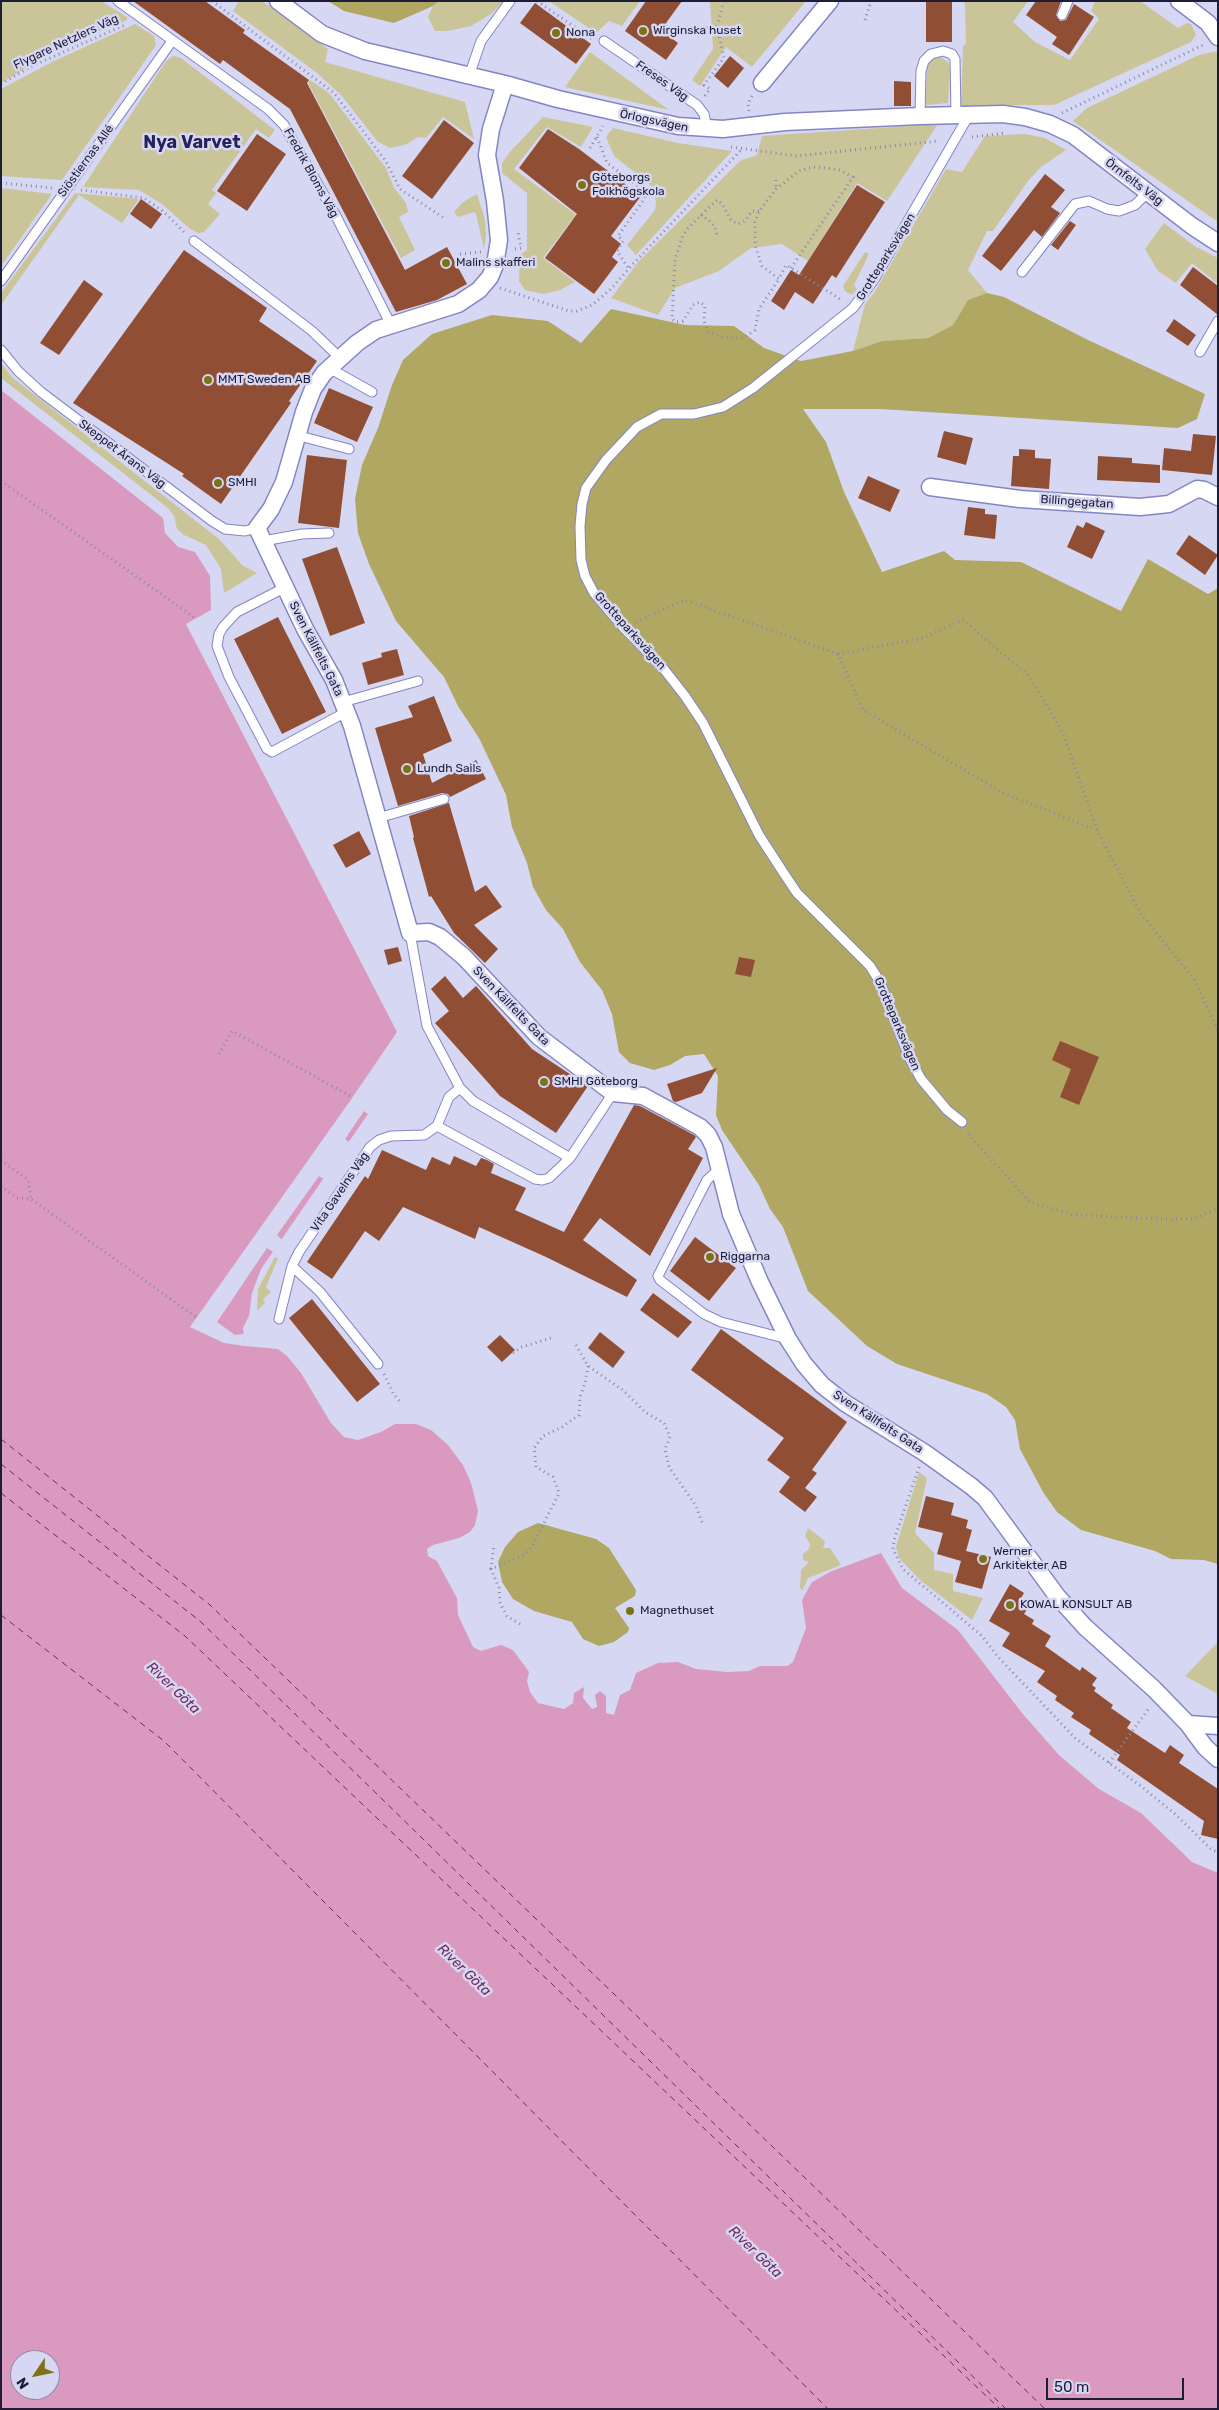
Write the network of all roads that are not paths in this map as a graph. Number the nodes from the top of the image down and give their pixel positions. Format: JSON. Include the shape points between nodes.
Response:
{"nodes":[{"id":1,"x":118,"y":1,"type":"edge"},
{"id":2,"x":278,"y":1,"type":"edge"},
{"id":3,"x":510,"y":1,"type":"edge"},
{"id":4,"x":830,"y":1,"type":"edge"},
{"id":5,"x":1068,"y":1,"type":"edge"},
{"id":6,"x":1179,"y":1,"type":"edge"},
{"id":7,"x":1062,"y":15,"type":"dead end"},
{"id":8,"x":1214,"y":40,"type":"edge"},
{"id":9,"x":172,"y":41,"type":"junction"},
{"id":10,"x":604,"y":41,"type":"road end"},
{"id":11,"x":470,"y":76,"type":"junction"},
{"id":12,"x":762,"y":83,"type":"road end"},
{"id":13,"x":505,"y":84,"type":"junction"},
{"id":14,"x":963,"y":115,"type":"junction"},
{"id":15,"x":920,"y":116,"type":"junction"},
{"id":16,"x":1055,"y":119,"type":"joint"},
{"id":17,"x":707,"y":129,"type":"junction"},
{"id":18,"x":1148,"y":192,"type":"junction"},
{"id":19,"x":194,"y":241,"type":"road end"},
{"id":20,"x":1218,"y":243,"type":"edge"},
{"id":21,"x":1022,"y":272,"type":"dead end"},
{"id":22,"x":1,"y":281,"type":"edge"},
{"id":23,"x":1218,"y":321,"type":"edge"},
{"id":24,"x":391,"y":325,"type":"junction"},
{"id":25,"x":1,"y":350,"type":"edge"},
{"id":26,"x":1200,"y":352,"type":"dead end"},
{"id":27,"x":335,"y":363,"type":"junction"},
{"id":28,"x":372,"y":392,"type":"dead end"},
{"id":29,"x":296,"y":435,"type":"junction"},
{"id":30,"x":349,"y":449,"type":"dead end"},
{"id":31,"x":930,"y":487,"type":"dead end"},
{"id":32,"x":1218,"y":497,"type":"edge"},
{"id":33,"x":329,"y":533,"type":"dead end"},
{"id":34,"x":260,"y":534,"type":"junction"},
{"id":35,"x":286,"y":586,"type":"junction"},
{"id":36,"x":418,"y":681,"type":"dead end"},
{"id":37,"x":345,"y":707,"type":"junction"},
{"id":38,"x":444,"y":799,"type":"dead end"},
{"id":39,"x":378,"y":818,"type":"junction"},
{"id":40,"x":410,"y":933,"type":"junction"},
{"id":41,"x":460,"y":1088,"type":"junction"},
{"id":42,"x":613,"y":1093,"type":"junction"},
{"id":43,"x":962,"y":1122,"type":"road end"},
{"id":44,"x":437,"y":1126,"type":"junction"},
{"id":45,"x":570,"y":1158,"type":"junction"},
{"id":46,"x":719,"y":1169,"type":"junction"},
{"id":47,"x":292,"y":1266,"type":"junction"},
{"id":48,"x":280,"y":1319,"type":"dead end"},
{"id":49,"x":788,"y":1339,"type":"junction"},
{"id":50,"x":378,"y":1364,"type":"road end"},
{"id":51,"x":1188,"y":1724,"type":"junction"},
{"id":52,"x":1218,"y":1726,"type":"edge"},
{"id":53,"x":1218,"y":1759,"type":"edge"}],
"edges":[{"from":1,"to":9,"type":"lane","name":"Fredrik Bloms Väg"},
{"from":2,"to":11,"type":"street","name":"Örlogsvägen","via":[[338,42]]},
{"from":3,"to":11,"type":"lane","via":[[481,41]]},
{"from":4,"to":12,"type":"street"},
{"from":5,"to":7,"type":"lane"},
{"from":6,"to":8,"type":"street","via":[[1208,24]]},
{"from":9,"to":22,"type":"lane","name":"Siöstiernas Allé"},
{"from":9,"to":24,"type":"lane","name":"Fredrik Bloms Väg","via":[[268,109],[284,125],[336,216]]},
{"from":10,"to":17,"type":"lane","name":"Freses Väg","via":[[698,106],[704,114]]},
{"from":11,"to":13,"type":"street","name":"Örlogsvägen"},
{"from":13,"to":17,"type":"street","name":"Örlogsvägen","via":[[644,119]]},
{"from":13,"to":24,"type":"street","via":[[491,129],[487,156],[496,200],[499,240],[495,264],[485,283],[458,304]]},
{"from":14,"to":15,"type":"street","name":"Örlogsvägen"},
{"from":14,"to":15,"type":"lane","via":[[955,59],[943,51],[931,54],[920,71]]},
{"from":14,"to":16,"type":"street","name":"Örlogsvägen","via":[[1014,114]]},
{"from":14,"to":43,"type":"lane","name":"Grotteparksvägen","via":[[875,278],[853,308],[753,388],[723,407],[694,414],[661,414],[638,427],[594,475],[582,504],[581,560],[594,593],[663,668],[703,723],[760,835],[797,893],[870,966],[880,982],[921,1079],[947,1110]]},
{"from":15,"to":17,"type":"street","name":"Örlogsvägen"},
{"from":16,"to":18,"type":"street","name":"Örnfelts Väg"},
{"from":18,"to":20,"type":"street","name":"Örnfelts Väg"},
{"from":18,"to":21,"type":"lane","via":[[1136,205],[1119,211],[1089,201],[1075,204]]},
{"from":19,"to":27,"type":"lane","via":[[312,331]]},
{"from":23,"to":26,"type":"lane"},
{"from":24,"to":27,"type":"street","via":[[376,330]]},
{"from":25,"to":34,"type":"lane","name":"Skeppet Ärans Väg","via":[[41,392],[212,521],[225,529]]},
{"from":27,"to":28,"type":"lane"},
{"from":27,"to":29,"type":"street","via":[[313,389]]},
{"from":29,"to":30,"type":"lane"},
{"from":29,"to":34,"type":"street","via":[[284,482]]},
{"from":31,"to":32,"type":"street","name":"Billingegatan","via":[[1020,499],[1140,506],[1170,504],[1197,489]]},
{"from":33,"to":34,"type":"lane","name":"Skeppet Ärans Väg"},
{"from":34,"to":35,"type":"street","name":"Sven Källfelts Gata"},
{"from":35,"to":37,"type":"street","name":"Sven Källfelts Gata"},
{"from":35,"to":37,"type":"lane","name":"Sven Källfelts Gata","via":[[237,612],[223,627],[217,646],[229,677],[267,749],[272,752]]},
{"from":36,"to":37,"type":"lane"},
{"from":37,"to":39,"type":"street","name":"Sven Källfelts Gata"},
{"from":38,"to":39,"type":"lane"},
{"from":39,"to":40,"type":"street","name":"Sven Källfelts Gata"},
{"from":40,"to":41,"type":"lane","via":[[428,1026]]},
{"from":40,"to":42,"type":"street","name":"Sven Källfelts Gata","via":[[429,932],[440,937],[464,957],[539,1037]]},
{"from":41,"to":44,"type":"lane","via":[[449,1097]]},
{"from":41,"to":45,"type":"lane","via":[[473,1101]]},
{"from":42,"to":45,"type":"lane"},
{"from":42,"to":46,"type":"street","name":"Sven Källfelts Gata","via":[[643,1096],[700,1127],[714,1147]]},
{"from":44,"to":45,"type":"lane","via":[[535,1179],[549,1178]]},
{"from":44,"to":47,"type":"lane","name":"Vita Gavelns Väg","via":[[424,1135],[391,1136],[370,1147]]},
{"from":46,"to":49,"type":"street","name":"Sven Källfelts Gata","via":[[731,1214]]},
{"from":46,"to":49,"type":"lane","via":[[707,1180],[658,1276],[697,1309],[721,1322]]},
{"from":47,"to":48,"type":"lane","name":"Vita Gavelns Väg"},
{"from":47,"to":50,"type":"lane","via":[[320,1292]]},
{"from":49,"to":51,"type":"street","name":"Sven Källfelts Gata","via":[[822,1385],[845,1404],[925,1453],[985,1498],[1026,1556],[1085,1627]]},
{"from":51,"to":52,"type":"street"},
{"from":51,"to":53,"type":"street","name":"Sven Källfelts Gata","via":[[1204,1747]]}]}
